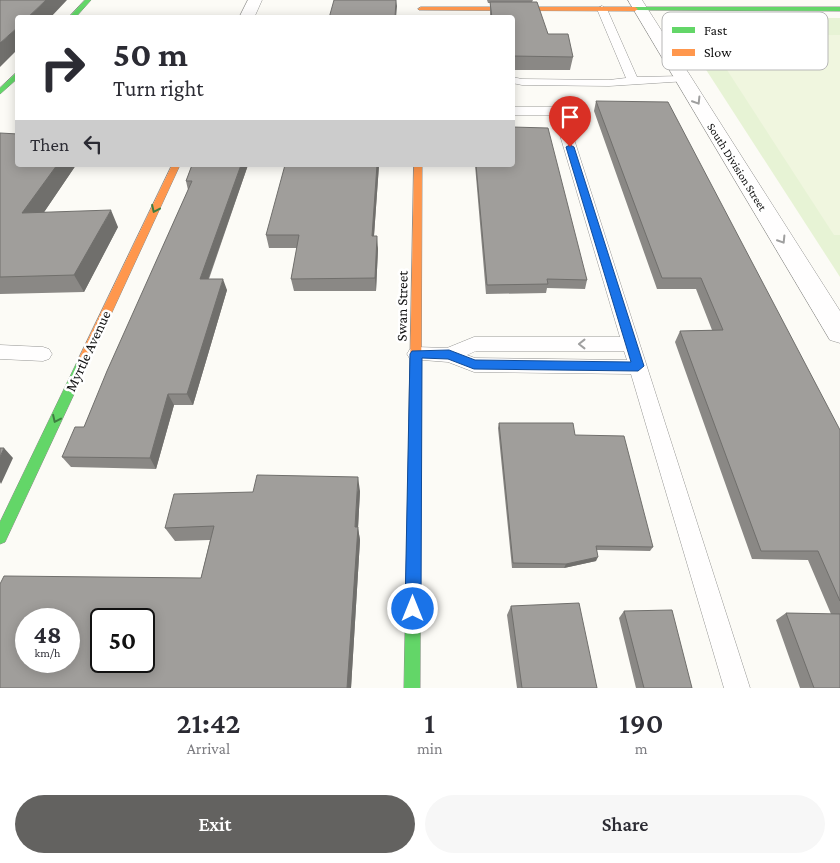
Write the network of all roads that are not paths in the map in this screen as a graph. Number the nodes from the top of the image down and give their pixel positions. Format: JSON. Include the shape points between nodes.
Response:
{"nodes":[{"id":1,"x":88,"y":0,"type":"edge"},
{"id":2,"x":254,"y":0,"type":"edge"},
{"id":3,"x":638,"y":5,"type":"edge"},
{"id":4,"x":421,"y":9,"type":"edge"},
{"id":5,"x":602,"y":9,"type":"junction"},
{"id":6,"x":840,"y":10,"type":"edge"},
{"id":7,"x":74,"y":15,"type":"edge"},
{"id":8,"x":247,"y":15,"type":"edge"},
{"id":9,"x":662,"y":44,"type":"edge"},
{"id":10,"x":678,"y":70,"type":"edge"},
{"id":11,"x":15,"y":76,"type":"edge"},
{"id":12,"x":683,"y":79,"type":"junction"},
{"id":13,"x":633,"y":80,"type":"junction"},
{"id":14,"x":515,"y":81,"type":"edge"},
{"id":15,"x":0,"y":92,"type":"edge"},
{"id":16,"x":515,"y":111,"type":"edge"},
{"id":17,"x":175,"y":167,"type":"edge"},
{"id":18,"x":418,"y":167,"type":"edge"},
{"id":19,"x":840,"y":334,"type":"edge"},
{"id":20,"x":631,"y":344,"type":"junction"},
{"id":21,"x":0,"y":352,"type":"edge"},
{"id":22,"x":43,"y":354,"type":"dead end"},
{"id":23,"x":416,"y":354,"type":"junction"},
{"id":24,"x":449,"y":355,"type":"junction"},
{"id":25,"x":638,"y":366,"type":"junction"},
{"id":26,"x":0,"y":537,"type":"edge"},
{"id":27,"x":412,"y":688,"type":"edge"},
{"id":28,"x":737,"y":688,"type":"edge"}],
"edges":[{"from":1,"to":7,"type":"street"},
{"from":2,"to":8,"type":"street"},
{"from":3,"to":5,"type":"street"},
{"from":3,"to":6,"type":"street"},
{"from":3,"to":9,"type":"street","name":"South Division Street"},
{"from":4,"to":5,"type":"street"},
{"from":5,"to":13,"type":"lane"},
{"from":10,"to":12,"type":"street","name":"South Division Street"},
{"from":11,"to":15,"type":"street"},
{"from":12,"to":13,"type":"lane"},
{"from":12,"to":19,"type":"street","name":"South Division Street","one_way":true},
{"from":13,"to":14,"type":"lane","via":[[609,83]]},
{"from":16,"to":20,"type":"lane","via":[[559,111]]},
{"from":17,"to":26,"type":"street","name":"Myrtle Avenue","one_way":true},
{"from":18,"to":23,"type":"street","name":"Swan Street"},
{"from":20,"to":24,"type":"lane","one_way":true,"via":[[474,344]]},
{"from":20,"to":25,"type":"lane"},
{"from":21,"to":22,"type":"lane"},
{"from":23,"to":24,"type":"lane"},
{"from":23,"to":27,"type":"street","name":"Swan Street"},
{"from":24,"to":25,"type":"lane","via":[[474,365]]},
{"from":25,"to":28,"type":"lane"}]}
